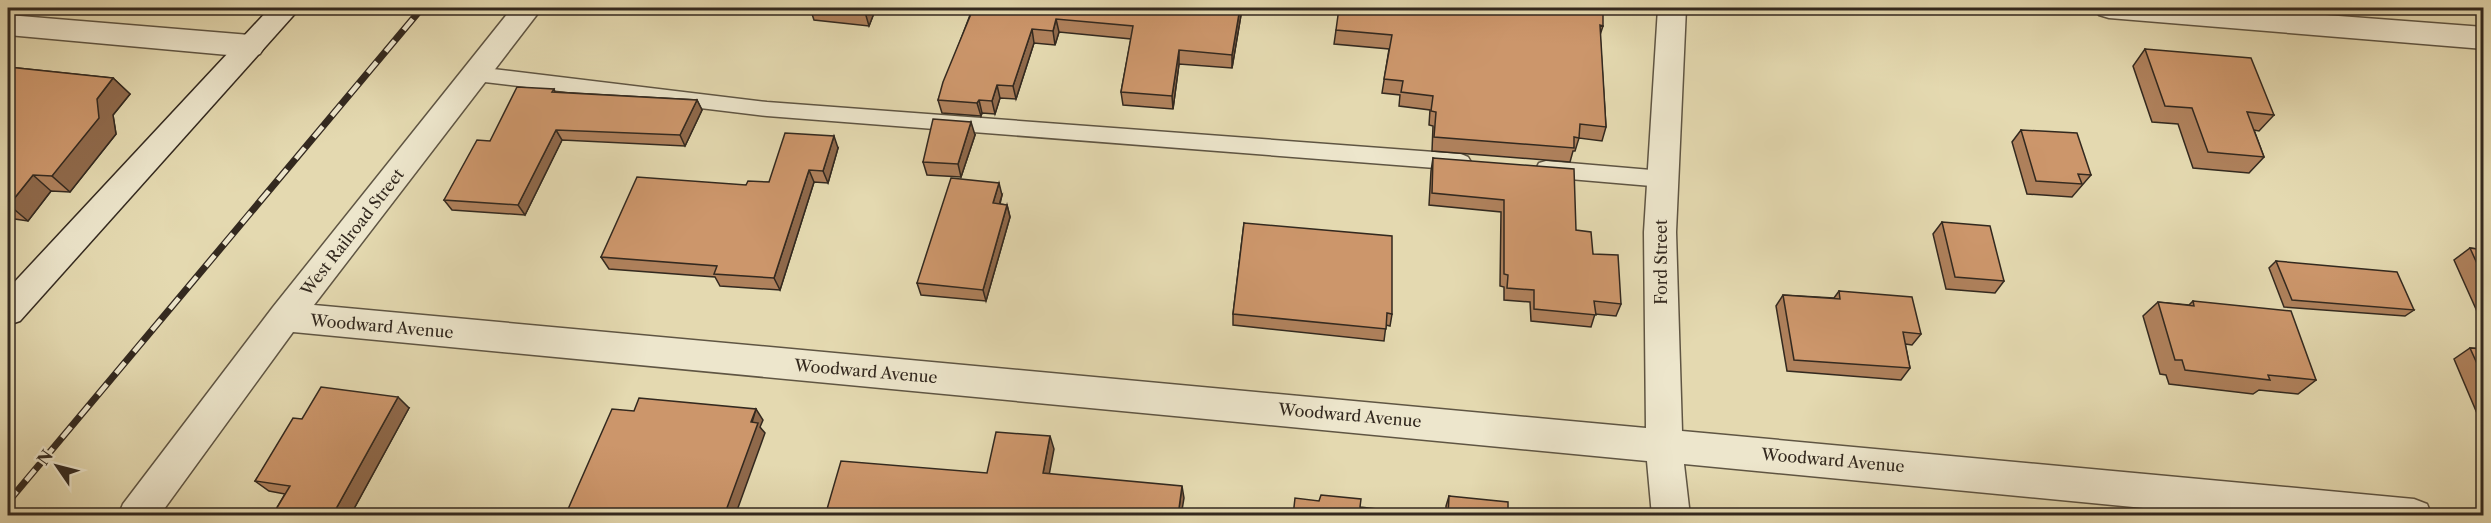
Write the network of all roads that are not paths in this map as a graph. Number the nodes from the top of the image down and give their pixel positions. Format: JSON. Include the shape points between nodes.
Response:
{"nodes":[{"id":1,"x":286,"y":8,"type":"edge"},
{"id":2,"x":528,"y":8,"type":"edge"},
{"id":3,"x":1672,"y":8,"type":"edge"},
{"id":4,"x":2109,"y":8,"type":"edge"},
{"id":5,"x":8,"y":26,"type":"edge"},
{"id":6,"x":2484,"y":38,"type":"edge"},
{"id":7,"x":250,"y":46,"type":"junction"},
{"id":8,"x":476,"y":74,"type":"junction"},
{"id":9,"x":1476,"y":164,"type":"edge"},
{"id":10,"x":1523,"y":167,"type":"edge"},
{"id":11,"x":1663,"y":179,"type":"junction"},
{"id":12,"x":18,"y":286,"type":"edge"},
{"id":13,"x":8,"y":311,"type":"edge"},
{"id":14,"x":285,"y":317,"type":"junction"},
{"id":15,"x":1664,"y":444,"type":"junction"},
{"id":16,"x":136,"y":516,"type":"edge"},
{"id":17,"x":1671,"y":516,"type":"edge"},
{"id":18,"x":2414,"y":516,"type":"edge"}],
"edges":[{"from":1,"to":7,"type":"street"},
{"from":2,"to":8,"type":"street","name":"West Railroad Street"},
{"from":3,"to":11,"type":"street","name":"Ford Street"},
{"from":4,"to":6,"type":"street"},
{"from":5,"to":7,"type":"street"},
{"from":7,"to":12,"type":"street"},
{"from":8,"to":9,"type":"lane","via":[[767,109]]},
{"from":8,"to":14,"type":"street","name":"West Railroad Street"},
{"from":10,"to":11,"type":"lane"},
{"from":11,"to":15,"type":"street","name":"Ford Street","via":[[1660,232]]},
{"from":12,"to":13,"type":"street"},
{"from":14,"to":15,"type":"street","name":"Woodward Avenue"},
{"from":14,"to":16,"type":"street","name":"West Railroad Street"},
{"from":15,"to":17,"type":"street","name":"Ford Street"},
{"from":15,"to":18,"type":"street","name":"Woodward Avenue"}]}
